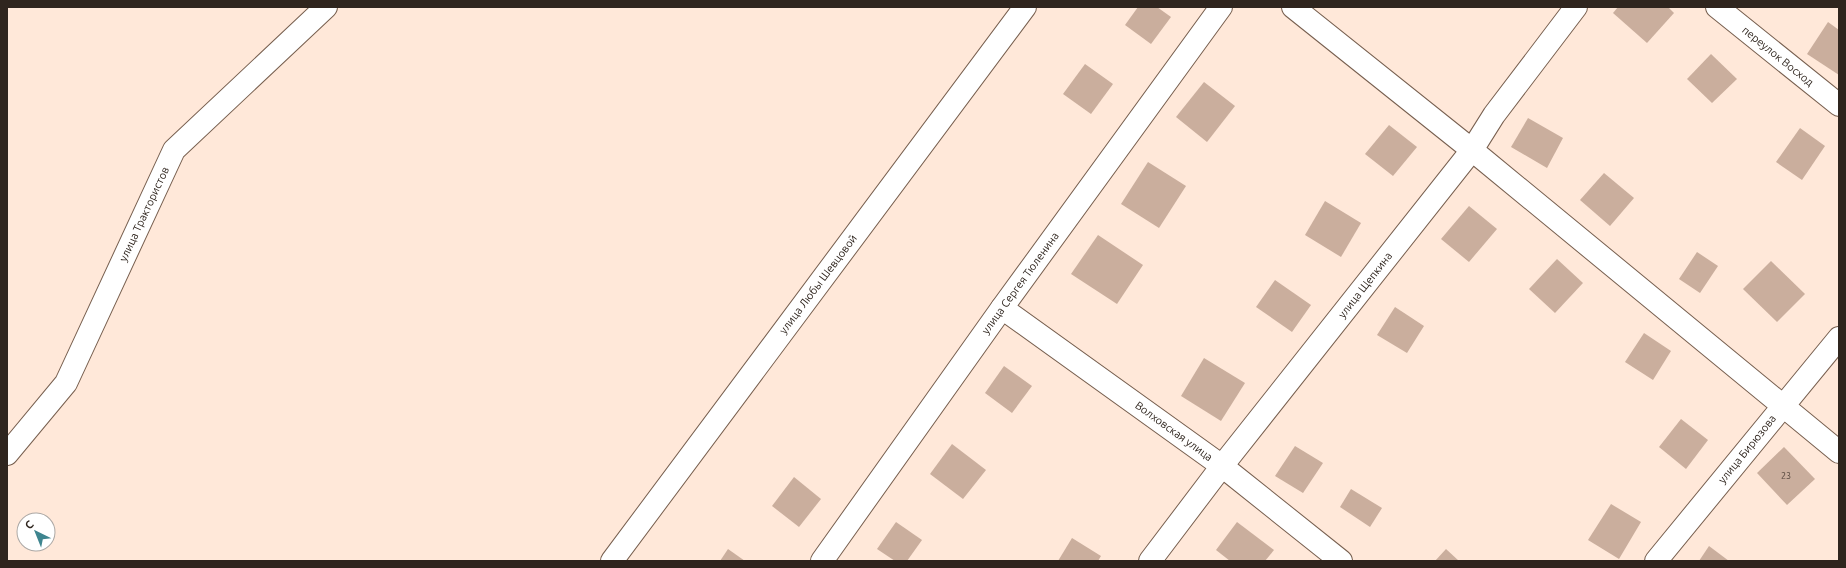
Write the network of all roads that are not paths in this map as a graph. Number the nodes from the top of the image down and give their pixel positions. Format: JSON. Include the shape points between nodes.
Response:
{"nodes":[{"id":1,"x":326,"y":7,"type":"edge"},
{"id":2,"x":1025,"y":7,"type":"edge"},
{"id":3,"x":1221,"y":7,"type":"edge"},
{"id":4,"x":1293,"y":7,"type":"edge"},
{"id":5,"x":1576,"y":7,"type":"edge"},
{"id":6,"x":1717,"y":7,"type":"edge"},
{"id":7,"x":1839,"y":106,"type":"edge"},
{"id":8,"x":1472,"y":150,"type":"junction"},
{"id":9,"x":1002,"y":308,"type":"junction"},
{"id":10,"x":1839,"y":338,"type":"edge"},
{"id":11,"x":1783,"y":405,"type":"junction"},
{"id":12,"x":1839,"y":452,"type":"edge"},
{"id":13,"x":7,"y":454,"type":"edge"},
{"id":14,"x":1222,"y":466,"type":"junction"},
{"id":15,"x":612,"y":561,"type":"edge"},
{"id":16,"x":822,"y":561,"type":"edge"},
{"id":17,"x":1150,"y":561,"type":"edge"},
{"id":18,"x":1341,"y":561,"type":"edge"},
{"id":19,"x":1656,"y":561,"type":"edge"}],
"edges":[{"from":1,"to":13,"type":"street","name":"улица Трактористов","via":[[174,150],[66,383]]},
{"from":2,"to":15,"type":"street","name":"улица Любы Шевцовой"},
{"from":3,"to":9,"type":"street","name":"улица Сергея Тюленина"},
{"from":4,"to":8,"type":"street"},
{"from":5,"to":8,"type":"street","name":"улица Щепкина","via":[[1494,115]]},
{"from":6,"to":7,"type":"street","name":"переулок Восход"},
{"from":8,"to":11,"type":"street"},
{"from":8,"to":14,"type":"street","name":"улица Щепкина"},
{"from":9,"to":14,"type":"street","name":"Волховская улица"},
{"from":9,"to":16,"type":"street","name":"улица Сергея Тюленина"},
{"from":10,"to":11,"type":"street","name":"улица Бирюзова"},
{"from":11,"to":12,"type":"street"},
{"from":11,"to":19,"type":"street","name":"улица Бирюзова"},
{"from":14,"to":17,"type":"street","name":"улица Щепкина"},
{"from":14,"to":18,"type":"street","name":"Волховская улица"}]}
